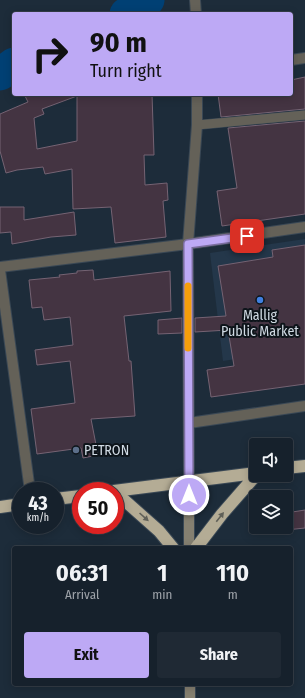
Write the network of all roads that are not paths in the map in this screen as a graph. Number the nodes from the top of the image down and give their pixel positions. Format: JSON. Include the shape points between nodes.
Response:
{"nodes":[{"id":1,"x":195,"y":0,"type":"edge"},
{"id":2,"x":196,"y":12,"type":"edge"},
{"id":3,"x":305,"y":58,"type":"edge"},
{"id":4,"x":293,"y":60,"type":"edge"},
{"id":5,"x":197,"y":96,"type":"edge"},
{"id":6,"x":305,"y":115,"type":"edge"},
{"id":7,"x":197,"y":125,"type":"junction"},
{"id":8,"x":305,"y":227,"type":"edge"},
{"id":9,"x":188,"y":244,"type":"junction"},
{"id":10,"x":0,"y":269,"type":"edge"},
{"id":11,"x":305,"y":406,"type":"edge"},
{"id":12,"x":189,"y":423,"type":"junction"},
{"id":13,"x":305,"y":466,"type":"edge"},
{"id":14,"x":293,"y":467,"type":"edge"},
{"id":15,"x":249,"y":475,"type":"edge"},
{"id":16,"x":29,"y":482,"type":"edge"},
{"id":17,"x":188,"y":482,"type":"junction"},
{"id":18,"x":249,"y":482,"type":"edge"},
{"id":19,"x":124,"y":490,"type":"edge"},
{"id":20,"x":124,"y":499,"type":"edge"},
{"id":21,"x":12,"y":505,"type":"edge"},
{"id":22,"x":0,"y":507,"type":"edge"},
{"id":23,"x":171,"y":546,"type":"edge"},
{"id":24,"x":189,"y":546,"type":"edge"},
{"id":25,"x":198,"y":546,"type":"edge"},
{"id":26,"x":190,"y":686,"type":"edge"},
{"id":27,"x":190,"y":698,"type":"edge"}],
"edges":[{"from":1,"to":2,"type":"street"},
{"from":3,"to":4,"type":"street"},
{"from":5,"to":7,"type":"street"},
{"from":6,"to":7,"type":"lane"},
{"from":7,"to":9,"type":"street"},
{"from":8,"to":9,"type":"street"},
{"from":9,"to":10,"type":"street"},
{"from":9,"to":12,"type":"street"},
{"from":10,"to":16,"type":"street"},
{"from":11,"to":12,"type":"street"},
{"from":12,"to":17,"type":"street"},
{"from":13,"to":14,"type":"highway"},
{"from":15,"to":17,"type":"highway"},
{"from":17,"to":19,"type":"highway"},
{"from":17,"to":24,"type":"main road"},
{"from":25,"to":18,"type":"highway","one_way":true},
{"from":20,"to":23,"type":"highway","one_way":true},
{"from":21,"to":22,"type":"highway"},
{"from":26,"to":27,"type":"main road"}]}
